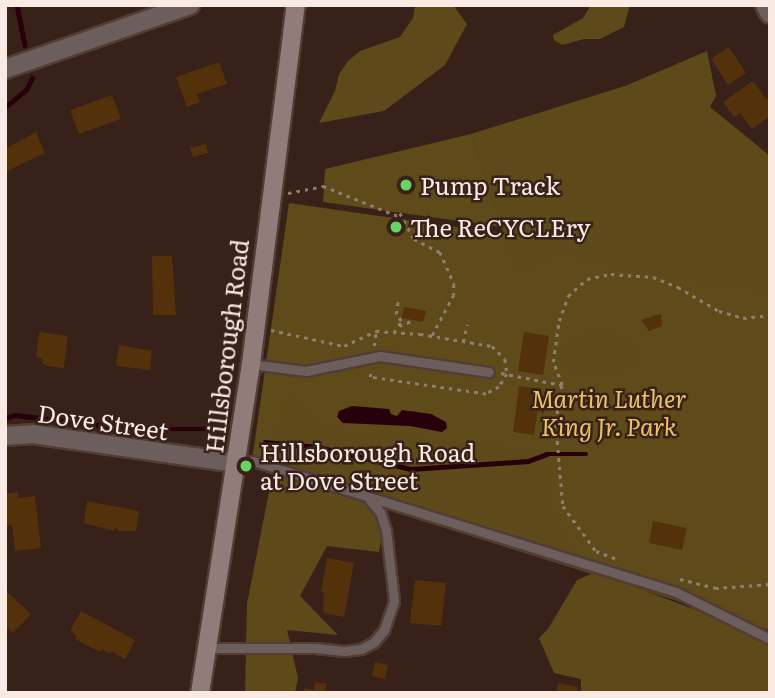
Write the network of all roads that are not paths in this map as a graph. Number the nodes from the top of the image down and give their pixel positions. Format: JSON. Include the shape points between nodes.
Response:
{"nodes":[{"id":1,"x":190,"y":5,"type":"edge"},
{"id":2,"x":296,"y":5,"type":"edge"},
{"id":3,"x":765,"y":5,"type":"edge"},
{"id":4,"x":770,"y":14,"type":"edge"},
{"id":5,"x":5,"y":69,"type":"edge"},
{"id":6,"x":251,"y":364,"type":"junction"},
{"id":7,"x":489,"y":372,"type":"road end"},
{"id":8,"x":5,"y":436,"type":"edge"},
{"id":9,"x":236,"y":463,"type":"junction"},
{"id":10,"x":369,"y":499,"type":"junction"},
{"id":11,"x":770,"y":639,"type":"edge"},
{"id":12,"x":205,"y":648,"type":"junction"},
{"id":13,"x":200,"y":693,"type":"edge"}],
"edges":[{"from":1,"to":5,"type":"street"},
{"from":2,"to":6,"type":"main road","name":"Hillsborough Road"},
{"from":3,"to":4,"type":"street"},
{"from":6,"to":7,"type":"lane","via":[[306,371],[380,356]]},
{"from":6,"to":9,"type":"main road","name":"Hillsborough Road"},
{"from":8,"to":9,"type":"street","name":"Dove Street","via":[[32,434]]},
{"from":9,"to":10,"type":"lane","via":[[253,461]]},
{"from":9,"to":12,"type":"main road","name":"Hillsborough Road"},
{"from":10,"to":11,"type":"lane","via":[[676,592]]},
{"from":10,"to":12,"type":"lane","via":[[386,530],[394,601],[374,642],[344,651]]},
{"from":12,"to":13,"type":"main road","name":"Hillsborough Road"}]}
